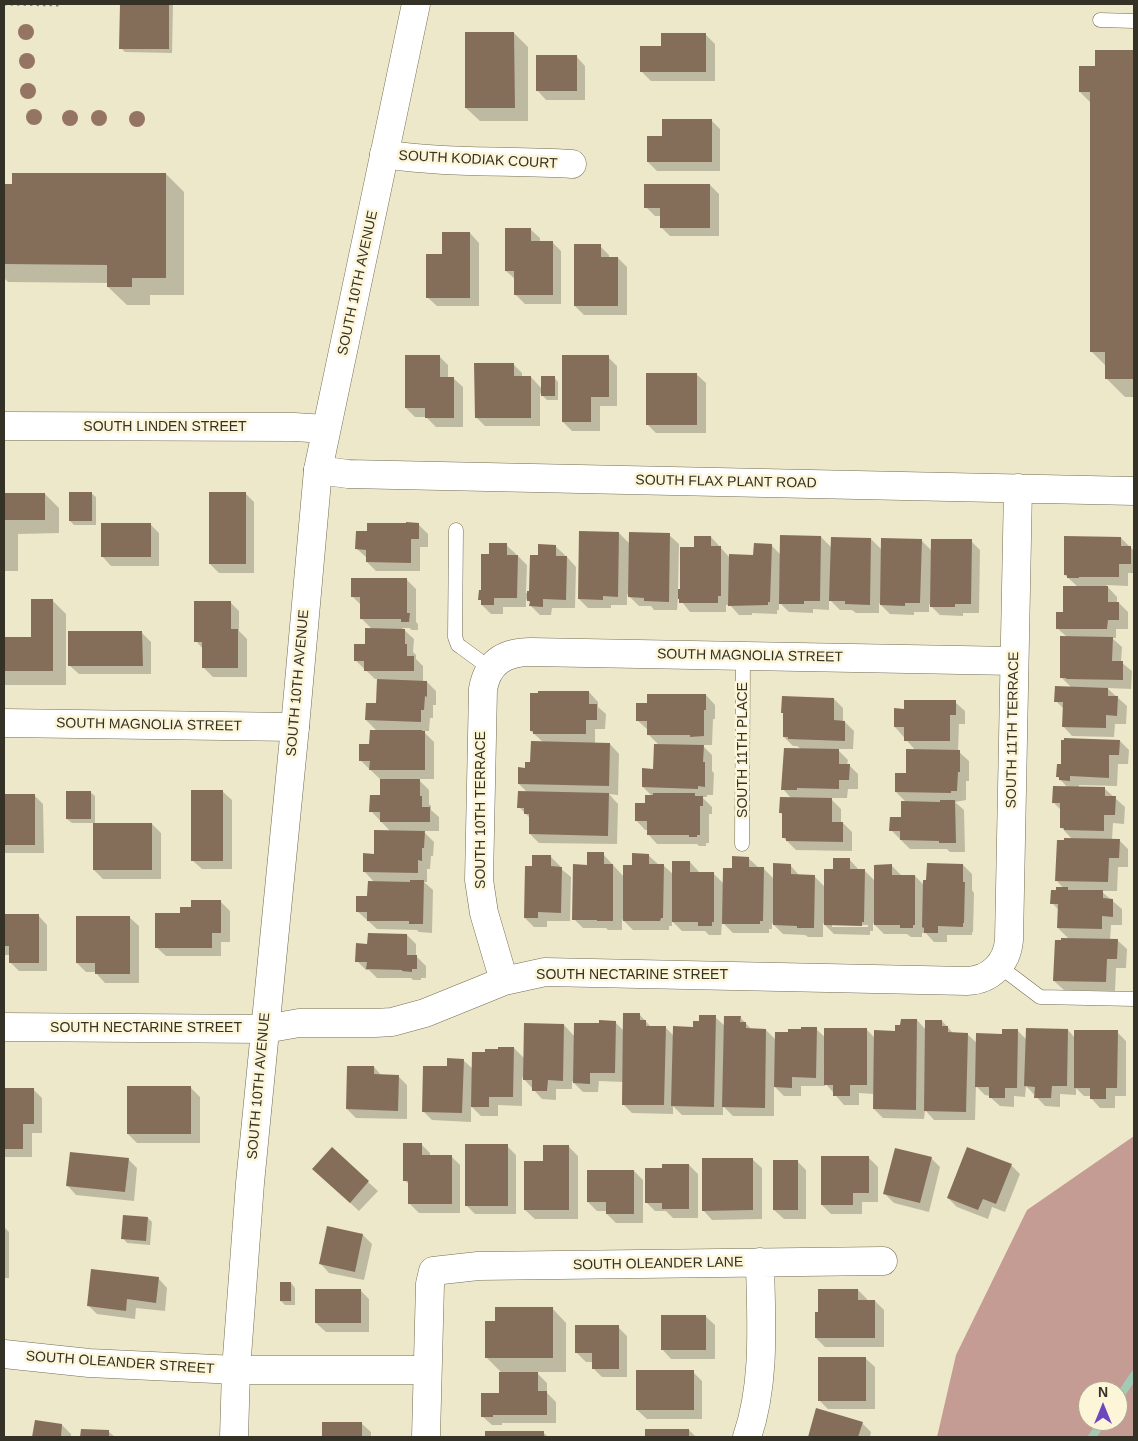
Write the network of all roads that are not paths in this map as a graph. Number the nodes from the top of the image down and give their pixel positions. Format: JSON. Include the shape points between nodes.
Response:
{"nodes":[{"id":1,"x":416,"y":4,"type":"edge"},
{"id":2,"x":1100,"y":20,"type":"dead end"},
{"id":3,"x":1134,"y":21,"type":"edge"},
{"id":4,"x":384,"y":154,"type":"junction"},
{"id":5,"x":572,"y":164,"type":"dead end"},
{"id":6,"x":4,"y":426,"type":"edge"},
{"id":7,"x":326,"y":429,"type":"junction"},
{"id":8,"x":318,"y":470,"type":"junction"},
{"id":9,"x":1018,"y":488,"type":"junction"},
{"id":10,"x":1134,"y":491,"type":"edge"},
{"id":11,"x":456,"y":530,"type":"dead end"},
{"id":12,"x":743,"y":656,"type":"junction"},
{"id":13,"x":1014,"y":660,"type":"junction"},
{"id":14,"x":491,"y":669,"type":"junction"},
{"id":15,"x":4,"y":723,"type":"edge"},
{"id":16,"x":295,"y":727,"type":"junction"},
{"id":17,"x":742,"y":844,"type":"dead end"},
{"id":18,"x":998,"y":968,"type":"junction"},
{"id":19,"x":504,"y":980,"type":"junction"},
{"id":20,"x":1134,"y":999,"type":"edge"},
{"id":21,"x":4,"y":1027,"type":"edge"},
{"id":22,"x":264,"y":1029,"type":"junction"},
{"id":23,"x":884,"y":1261,"type":"dead end"},
{"id":24,"x":760,"y":1262,"type":"junction"},
{"id":25,"x":4,"y":1354,"type":"edge"},
{"id":26,"x":236,"y":1370,"type":"junction"},
{"id":27,"x":427,"y":1370,"type":"junction"},
{"id":28,"x":234,"y":1437,"type":"edge"},
{"id":29,"x":426,"y":1437,"type":"edge"},
{"id":30,"x":747,"y":1437,"type":"edge"}],
"edges":[{"from":1,"to":4,"type":"street","name":"SOUTH 10TH AVENUE"},
{"from":2,"to":3,"type":"lane"},
{"from":4,"to":5,"type":"street","name":"SOUTH KODIAK COURT","via":[[415,159]]},
{"from":4,"to":7,"type":"street","name":"SOUTH 10TH AVENUE"},
{"from":6,"to":7,"type":"street","name":"SOUTH LINDEN STREET"},
{"from":7,"to":8,"type":"street","name":"SOUTH 10TH AVENUE"},
{"from":8,"to":9,"type":"street","name":"SOUTH FLAX PLANT ROAD","via":[[348,474]]},
{"from":8,"to":16,"type":"street","name":"SOUTH 10TH AVENUE"},
{"from":9,"to":10,"type":"street","name":"SOUTH FLAX PLANT ROAD"},
{"from":9,"to":13,"type":"street","name":"SOUTH 11TH TERRACE"},
{"from":11,"to":14,"type":"lane","via":[[455,636],[458,645]]},
{"from":12,"to":13,"type":"street","name":"SOUTH MAGNOLIA STREET"},
{"from":12,"to":14,"type":"street","name":"SOUTH MAGNOLIA STREET","via":[[519,652],[503,658]]},
{"from":12,"to":17,"type":"lane","name":"SOUTH 11TH PLACE"},
{"from":13,"to":18,"type":"street","name":"SOUTH 11TH TERRACE","via":[[1009,940]]},
{"from":14,"to":19,"type":"street","name":"SOUTH 10TH TERRACE","via":[[483,692],[479,880],[484,913]]},
{"from":15,"to":16,"type":"street","name":"SOUTH MAGNOLIA STREET"},
{"from":16,"to":22,"type":"street","name":"SOUTH 10TH AVENUE"},
{"from":18,"to":19,"type":"street","name":"SOUTH NECTARINE STREET","via":[[985,977],[971,980],[545,972]]},
{"from":18,"to":20,"type":"lane","via":[[1040,997]]},
{"from":19,"to":22,"type":"street","name":"SOUTH NECTARINE STREET","via":[[425,1013],[392,1022],[299,1023]]},
{"from":21,"to":22,"type":"street","name":"SOUTH NECTARINE STREET"},
{"from":22,"to":26,"type":"street","name":"SOUTH 10TH AVENUE"},
{"from":23,"to":24,"type":"street","name":"SOUTH OLEANDER LANE"},
{"from":24,"to":27,"type":"street","name":"SOUTH OLEANDER LANE","via":[[478,1266],[433,1271]]},
{"from":24,"to":30,"type":"street","via":[[760,1355],[755,1406]]},
{"from":25,"to":26,"type":"street","name":"SOUTH OLEANDER STREET"},
{"from":26,"to":27,"type":"street"},
{"from":26,"to":28,"type":"street","name":"SOUTH 10TH AVENUE"},
{"from":27,"to":29,"type":"street"}]}
